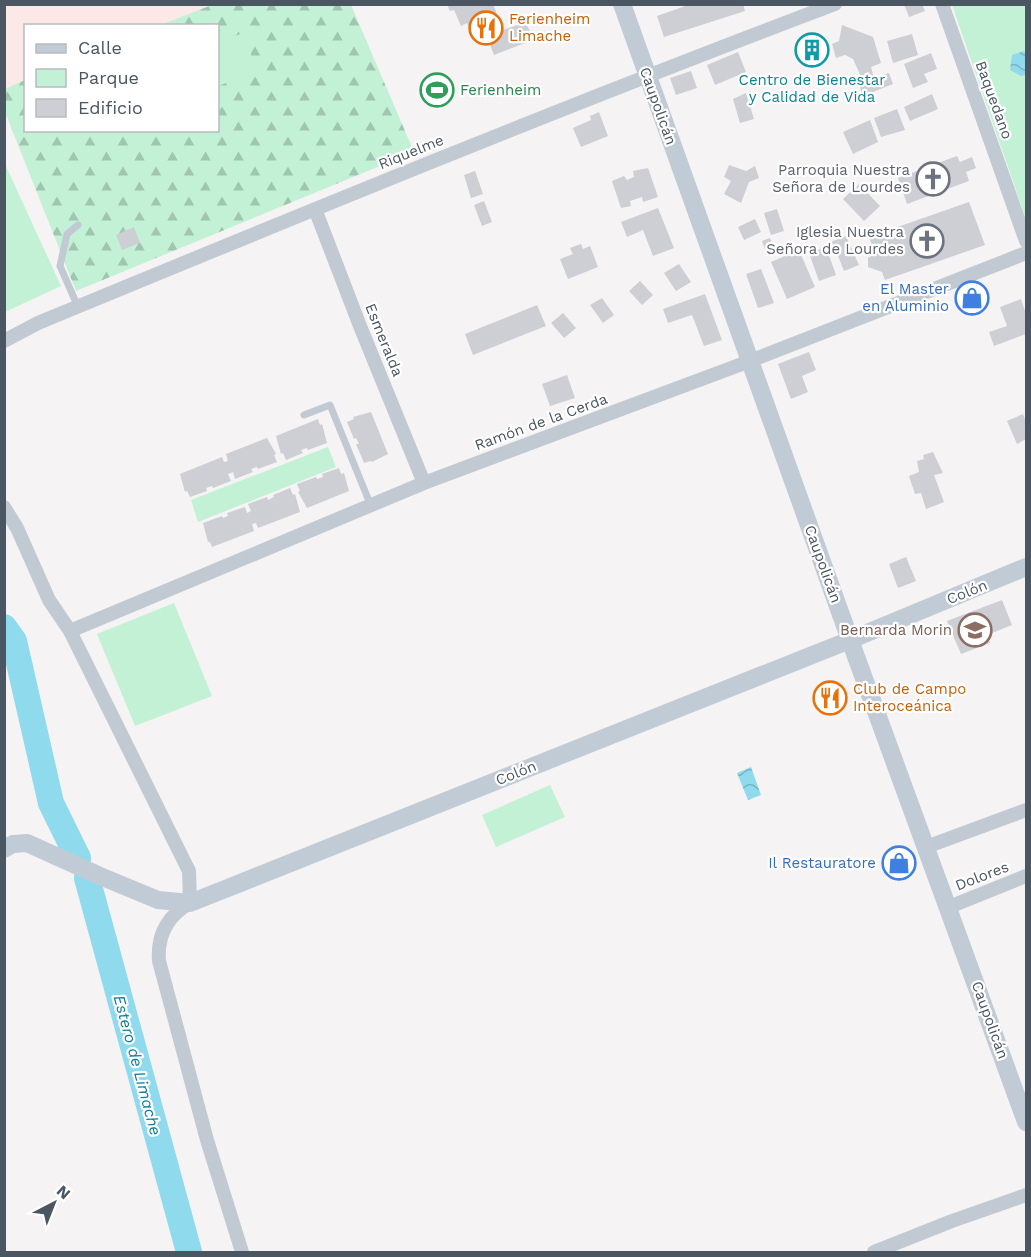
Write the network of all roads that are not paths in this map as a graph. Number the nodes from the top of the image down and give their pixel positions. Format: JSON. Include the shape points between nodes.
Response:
{"nodes":[{"id":1,"x":622,"y":4,"type":"edge"},
{"id":2,"x":835,"y":4,"type":"edge"},
{"id":3,"x":942,"y":4,"type":"edge"},
{"id":4,"x":647,"y":75,"type":"junction"},
{"id":5,"x":315,"y":209,"type":"junction"},
{"id":6,"x":78,"y":225,"type":"dead end"},
{"id":7,"x":1026,"y":241,"type":"edge"},
{"id":8,"x":1026,"y":253,"type":"edge"},
{"id":9,"x":78,"y":307,"type":"junction"},
{"id":10,"x":4,"y":341,"type":"edge"},
{"id":11,"x":750,"y":361,"type":"junction"},
{"id":12,"x":304,"y":415,"type":"dead end"},
{"id":13,"x":424,"y":483,"type":"junction"},
{"id":14,"x":371,"y":506,"type":"junction"},
{"id":15,"x":4,"y":507,"type":"edge"},
{"id":16,"x":1026,"y":567,"type":"edge"},
{"id":17,"x":70,"y":631,"type":"junction"},
{"id":18,"x":850,"y":640,"type":"junction"},
{"id":19,"x":1026,"y":810,"type":"edge"},
{"id":20,"x":926,"y":848,"type":"junction"},
{"id":21,"x":4,"y":849,"type":"edge"},
{"id":22,"x":1026,"y":876,"type":"edge"},
{"id":23,"x":189,"y":903,"type":"junction"},
{"id":24,"x":949,"y":907,"type":"junction"},
{"id":25,"x":1026,"y":1122,"type":"edge"},
{"id":26,"x":1026,"y":1195,"type":"edge"},
{"id":27,"x":242,"y":1252,"type":"edge"},
{"id":28,"x":874,"y":1252,"type":"edge"}],
"edges":[{"from":1,"to":4,"type":"street","name":"Caupolicán"},
{"from":2,"to":4,"type":"street","name":"Riquelme"},
{"from":3,"to":7,"type":"street","name":"Baquedano"},
{"from":4,"to":5,"type":"street","name":"Riquelme"},
{"from":4,"to":11,"type":"street","name":"Caupolicán"},
{"from":5,"to":9,"type":"street","name":"Riquelme"},
{"from":5,"to":13,"type":"street","name":"Esmeralda"},
{"from":6,"to":9,"type":"lane","via":[[67,234],[60,266]]},
{"from":8,"to":11,"type":"street","name":"Ramón de la Cerda"},
{"from":9,"to":10,"type":"street","name":"Riquelme"},
{"from":11,"to":13,"type":"street","name":"Ramón de la Cerda"},
{"from":11,"to":18,"type":"street","name":"Caupolicán"},
{"from":12,"to":14,"type":"lane","via":[[330,405]]},
{"from":13,"to":14,"type":"street","name":"Ramón de la Cerda"},
{"from":14,"to":17,"type":"street","name":"Ramón de la Cerda"},
{"from":15,"to":17,"type":"street","via":[[49,600]]},
{"from":16,"to":18,"type":"street","name":"Colón"},
{"from":17,"to":23,"type":"street","via":[[189,871]]},
{"from":18,"to":20,"type":"street","name":"Caupolicán"},
{"from":18,"to":23,"type":"street","name":"Colón"},
{"from":19,"to":20,"type":"street"},
{"from":20,"to":24,"type":"street","name":"Caupolicán"},
{"from":21,"to":23,"type":"street","name":"Colón","via":[[27,843],[158,900]]},
{"from":22,"to":24,"type":"street","name":"Dolores"},
{"from":23,"to":27,"type":"street","via":[[167,923],[159,941],[159,961]]},
{"from":24,"to":25,"type":"street","name":"Caupolicán"},
{"from":26,"to":28,"type":"street"}]}
